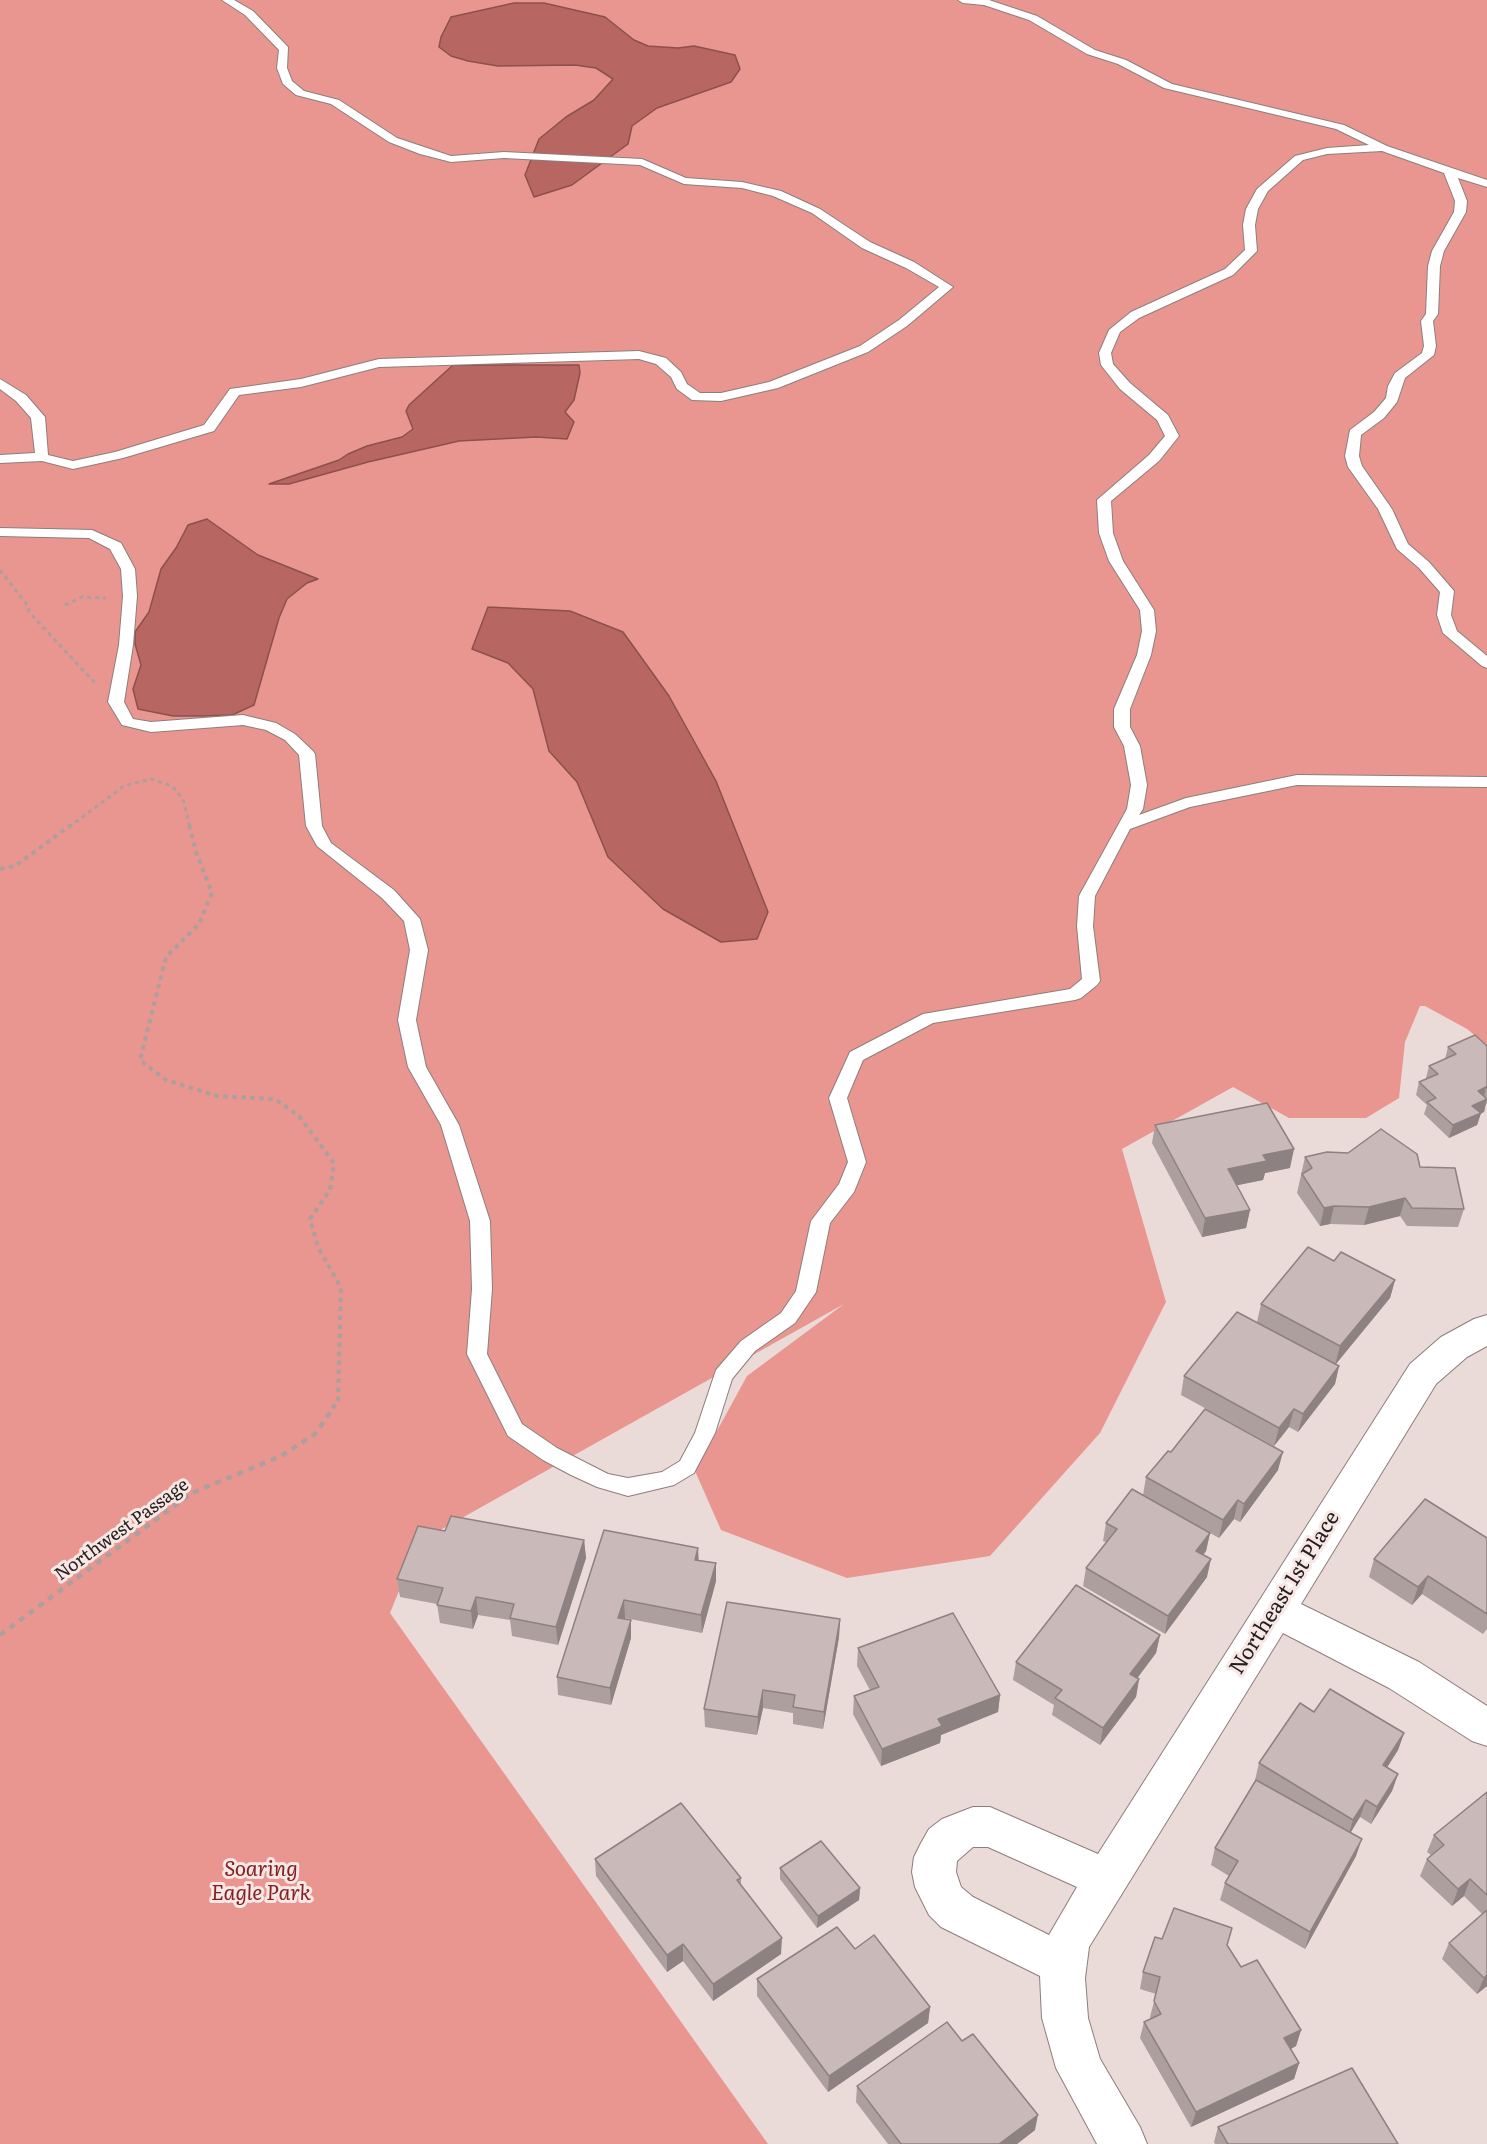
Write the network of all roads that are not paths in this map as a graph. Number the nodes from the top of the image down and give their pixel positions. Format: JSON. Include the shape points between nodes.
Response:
{"nodes":[{"id":1,"x":227,"y":0,"type":"edge"},
{"id":2,"x":963,"y":0,"type":"edge"},
{"id":3,"x":1383,"y":148,"type":"junction"},
{"id":4,"x":1450,"y":173,"type":"junction"},
{"id":5,"x":1487,"y":184,"type":"edge"},
{"id":6,"x":0,"y":383,"type":"edge"},
{"id":7,"x":42,"y":457,"type":"junction"},
{"id":8,"x":0,"y":459,"type":"edge"},
{"id":9,"x":0,"y":532,"type":"edge"},
{"id":10,"x":1487,"y":663,"type":"edge"},
{"id":11,"x":1487,"y":782,"type":"edge"},
{"id":12,"x":1124,"y":826,"type":"junction"},
{"id":13,"x":1487,"y":1329,"type":"edge"},
{"id":14,"x":1275,"y":1610,"type":"junction"},
{"id":15,"x":1487,"y":1728,"type":"edge"},
{"id":16,"x":1107,"y":1880,"type":"junction"},
{"id":17,"x":1064,"y":1965,"type":"junction"},
{"id":18,"x":1123,"y":2144,"type":"edge"}],
"edges":[{"from":1,"to":7,"type":"lane","via":[[249,13],[284,49],[282,68],[287,82],[300,93],[335,102],[393,140],[451,159],[504,155],[642,162],[684,181],[742,185],[777,193],[816,211],[866,245],[947,287],[864,349],[773,385],[721,397],[697,397],[661,361],[639,356],[378,363],[301,383],[234,393],[209,428],[118,455],[73,465]]},
{"from":2,"to":3,"type":"lane","via":[[985,2],[1033,18],[1091,52],[1122,62],[1168,86],[1340,126]]},
{"from":3,"to":4,"type":"lane"},
{"from":3,"to":12,"type":"lane","via":[[1328,151],[1299,158],[1263,189],[1252,209],[1251,251],[1229,272],[1135,315],[1115,330],[1105,353],[1107,365],[1163,418],[1172,436],[1154,458],[1104,500],[1106,533],[1116,561],[1147,610],[1149,631],[1144,655],[1122,709],[1122,727],[1132,746],[1139,785],[1135,809]]},
{"from":4,"to":5,"type":"lane"},
{"from":4,"to":10,"type":"lane","via":[[1461,201],[1460,212],[1434,266],[1432,314],[1426,321],[1428,355],[1400,376],[1392,399],[1379,415],[1354,433],[1352,456],[1355,467],[1385,509],[1402,546],[1447,591],[1444,615],[1450,633]]},
{"from":6,"to":7,"type":"lane","via":[[38,417]]},
{"from":7,"to":8,"type":"lane"},
{"from":9,"to":12,"type":"lane","via":[[92,534],[116,546],[128,569],[130,596],[116,702],[128,722],[151,727],[243,720],[271,726],[307,754],[314,826],[326,846],[388,894],[412,919],[419,950],[407,1020],[417,1067],[450,1125],[480,1221],[482,1289],[477,1354],[515,1430],[550,1454],[604,1481],[628,1486],[667,1479],[687,1467],[705,1433],[723,1376],[748,1346],[788,1318],[806,1292],[821,1221],[847,1187],[857,1162],[838,1098],[856,1056],[929,1018],[1075,994],[1090,981],[1085,926],[1087,896]]},
{"from":11,"to":12,"type":"lane","via":[[1297,780],[1186,803]]},
{"from":13,"to":14,"type":"street","name":"Northeast 1st Place","via":[[1454,1347],[1423,1374]]},
{"from":14,"to":15,"type":"street","via":[[1404,1675]]},
{"from":14,"to":16,"type":"street","name":"Northeast 1st Place"},
{"from":16,"to":17,"type":"street","name":"Northeast 1st Place","via":[[1068,1941]]},
{"from":16,"to":17,"type":"street","via":[[990,1827],[973,1827],[957,1833],[944,1843],[936,1857],[937,1887],[957,1912]]},
{"from":17,"to":18,"type":"street","name":"Northeast 1st Place","via":[[1065,2018],[1079,2068]]}]}
